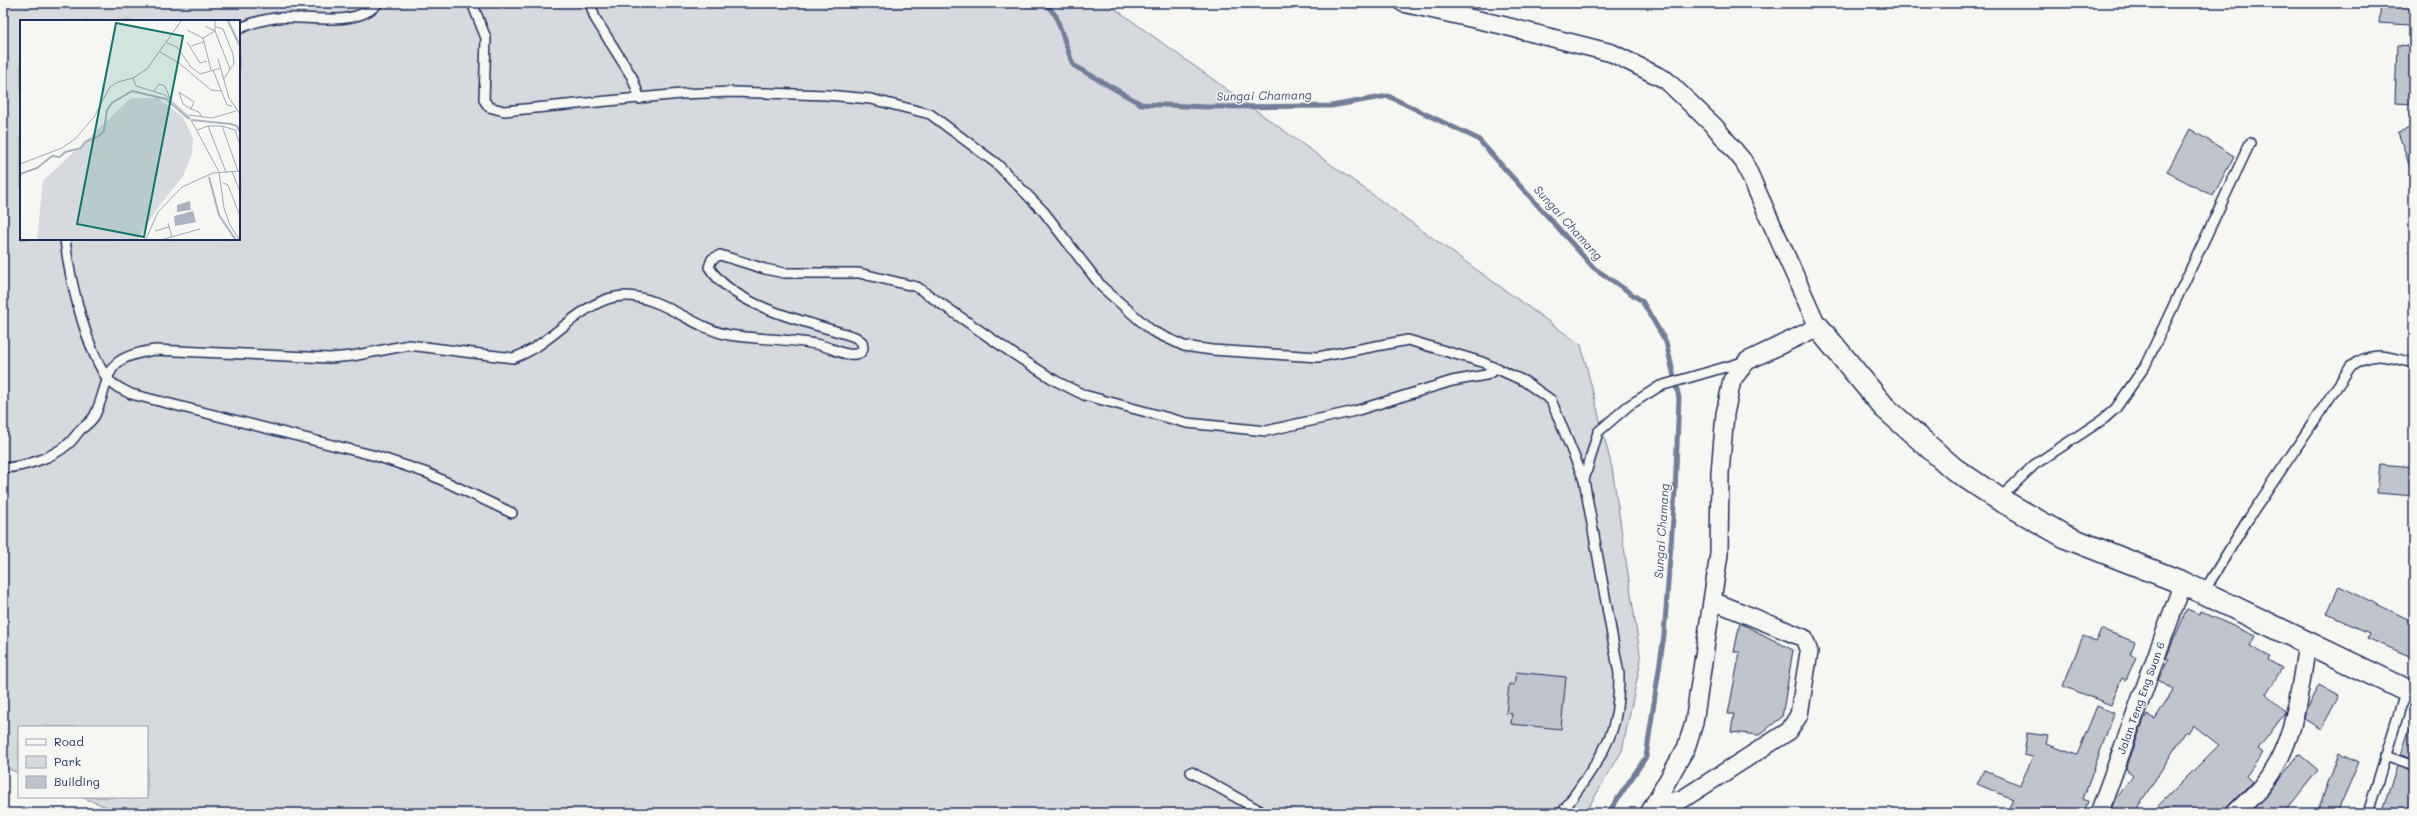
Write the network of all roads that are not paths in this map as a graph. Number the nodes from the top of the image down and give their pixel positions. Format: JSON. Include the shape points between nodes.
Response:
{"nodes":[{"id":1,"x":378,"y":3,"type":"edge"},
{"id":2,"x":472,"y":3,"type":"edge"},
{"id":3,"x":590,"y":3,"type":"edge"},
{"id":4,"x":1403,"y":3,"type":"edge"},
{"id":5,"x":240,"y":29,"type":"edge"},
{"id":6,"x":640,"y":99,"type":"junction"},
{"id":7,"x":2250,"y":143,"type":"dead end"},
{"id":8,"x":65,"y":240,"type":"edge"},
{"id":9,"x":1818,"y":327,"type":"junction"},
{"id":10,"x":1747,"y":361,"type":"junction"},
{"id":11,"x":2414,"y":363,"type":"edge"},
{"id":12,"x":1498,"y":368,"type":"junction"},
{"id":13,"x":106,"y":378,"type":"junction"},
{"id":14,"x":3,"y":468,"type":"edge"},
{"id":15,"x":1584,"y":480,"type":"junction"},
{"id":16,"x":1999,"y":499,"type":"junction"},
{"id":17,"x":512,"y":514,"type":"dead end"},
{"id":18,"x":2183,"y":583,"type":"junction"},
{"id":19,"x":2203,"y":592,"type":"junction"},
{"id":20,"x":1713,"y":601,"type":"junction"},
{"id":21,"x":2307,"y":644,"type":"junction"},
{"id":22,"x":2410,"y":692,"type":"edge"},
{"id":23,"x":2385,"y":756,"type":"junction"},
{"id":24,"x":2414,"y":766,"type":"edge"},
{"id":25,"x":1191,"y":772,"type":"dead end"},
{"id":26,"x":1651,"y":808,"type":"edge"},
{"id":27,"x":1264,"y":813,"type":"edge"},
{"id":28,"x":1562,"y":813,"type":"edge"},
{"id":29,"x":2099,"y":813,"type":"edge"},
{"id":30,"x":2235,"y":813,"type":"edge"},
{"id":31,"x":2368,"y":813,"type":"edge"}],
"edges":[{"from":1,"to":5,"type":"lane","via":[[368,13],[355,18],[276,18]]},
{"from":2,"to":6,"type":"lane","via":[[486,38],[484,100],[489,107],[504,111]]},
{"from":3,"to":6,"type":"lane","via":[[595,18],[632,77]]},
{"from":4,"to":9,"type":"street","via":[[1612,53],[1666,80],[1715,127],[1744,162]]},
{"from":6,"to":12,"type":"lane","via":[[689,94],[783,92],[871,100],[930,114],[997,164],[1044,212],[1102,287],[1152,331],[1184,346],[1219,351],[1318,357],[1408,340]]},
{"from":7,"to":16,"type":"lane","via":[[2145,366],[2116,408],[2105,418],[2034,464]]},
{"from":8,"to":13,"type":"lane","via":[[81,312],[91,345]]},
{"from":9,"to":10,"type":"street"},
{"from":9,"to":16,"type":"street","via":[[1884,407],[1954,469]]},
{"from":10,"to":15,"type":"lane","via":[[1660,386],[1628,406],[1598,432]]},
{"from":10,"to":20,"type":"street","via":[[1732,380],[1725,414],[1720,473],[1719,554]]},
{"from":11,"to":19,"type":"lane","via":[[2379,355],[2361,358],[2351,366],[2251,515]]},
{"from":12,"to":13,"type":"lane","via":[[1486,375],[1452,381],[1355,411],[1266,431],[1187,423],[1084,396],[1012,353],[917,287],[859,273],[784,273],[720,256],[712,259],[709,267],[716,279],[729,289],[773,311],[855,337],[862,342],[863,349],[860,353],[846,354],[808,343],[729,335],[698,325],[656,303],[623,296],[599,301],[547,340],[523,355],[512,358],[409,345],[330,358],[155,350],[128,356],[112,369]]},
{"from":12,"to":15,"type":"lane","via":[[1524,381],[1551,400]]},
{"from":13,"to":14,"type":"lane","via":[[94,416],[68,444],[48,457]]},
{"from":13,"to":17,"type":"lane","via":[[131,394],[376,456],[433,476]]},
{"from":15,"to":28,"type":"lane","via":[[1619,674],[1618,696],[1615,721],[1605,748]]},
{"from":16,"to":18,"type":"street","via":[[2066,537]]},
{"from":18,"to":19,"type":"street"},
{"from":18,"to":29,"type":"street","name":"Jalan Teng Eng Suan 6"},
{"from":19,"to":21,"type":"street"},
{"from":20,"to":26,"type":"street","via":[[1691,735]]},
{"from":20,"to":26,"type":"street","via":[[1804,638],[1809,652],[1798,715],[1789,731],[1681,800]]},
{"from":21,"to":22,"type":"street"},
{"from":21,"to":30,"type":"street","via":[[2294,722],[2286,743],[2276,766],[2261,787]]},
{"from":22,"to":23,"type":"lane"},
{"from":23,"to":24,"type":"lane"},
{"from":23,"to":31,"type":"lane"},
{"from":25,"to":27,"type":"lane"}]}
